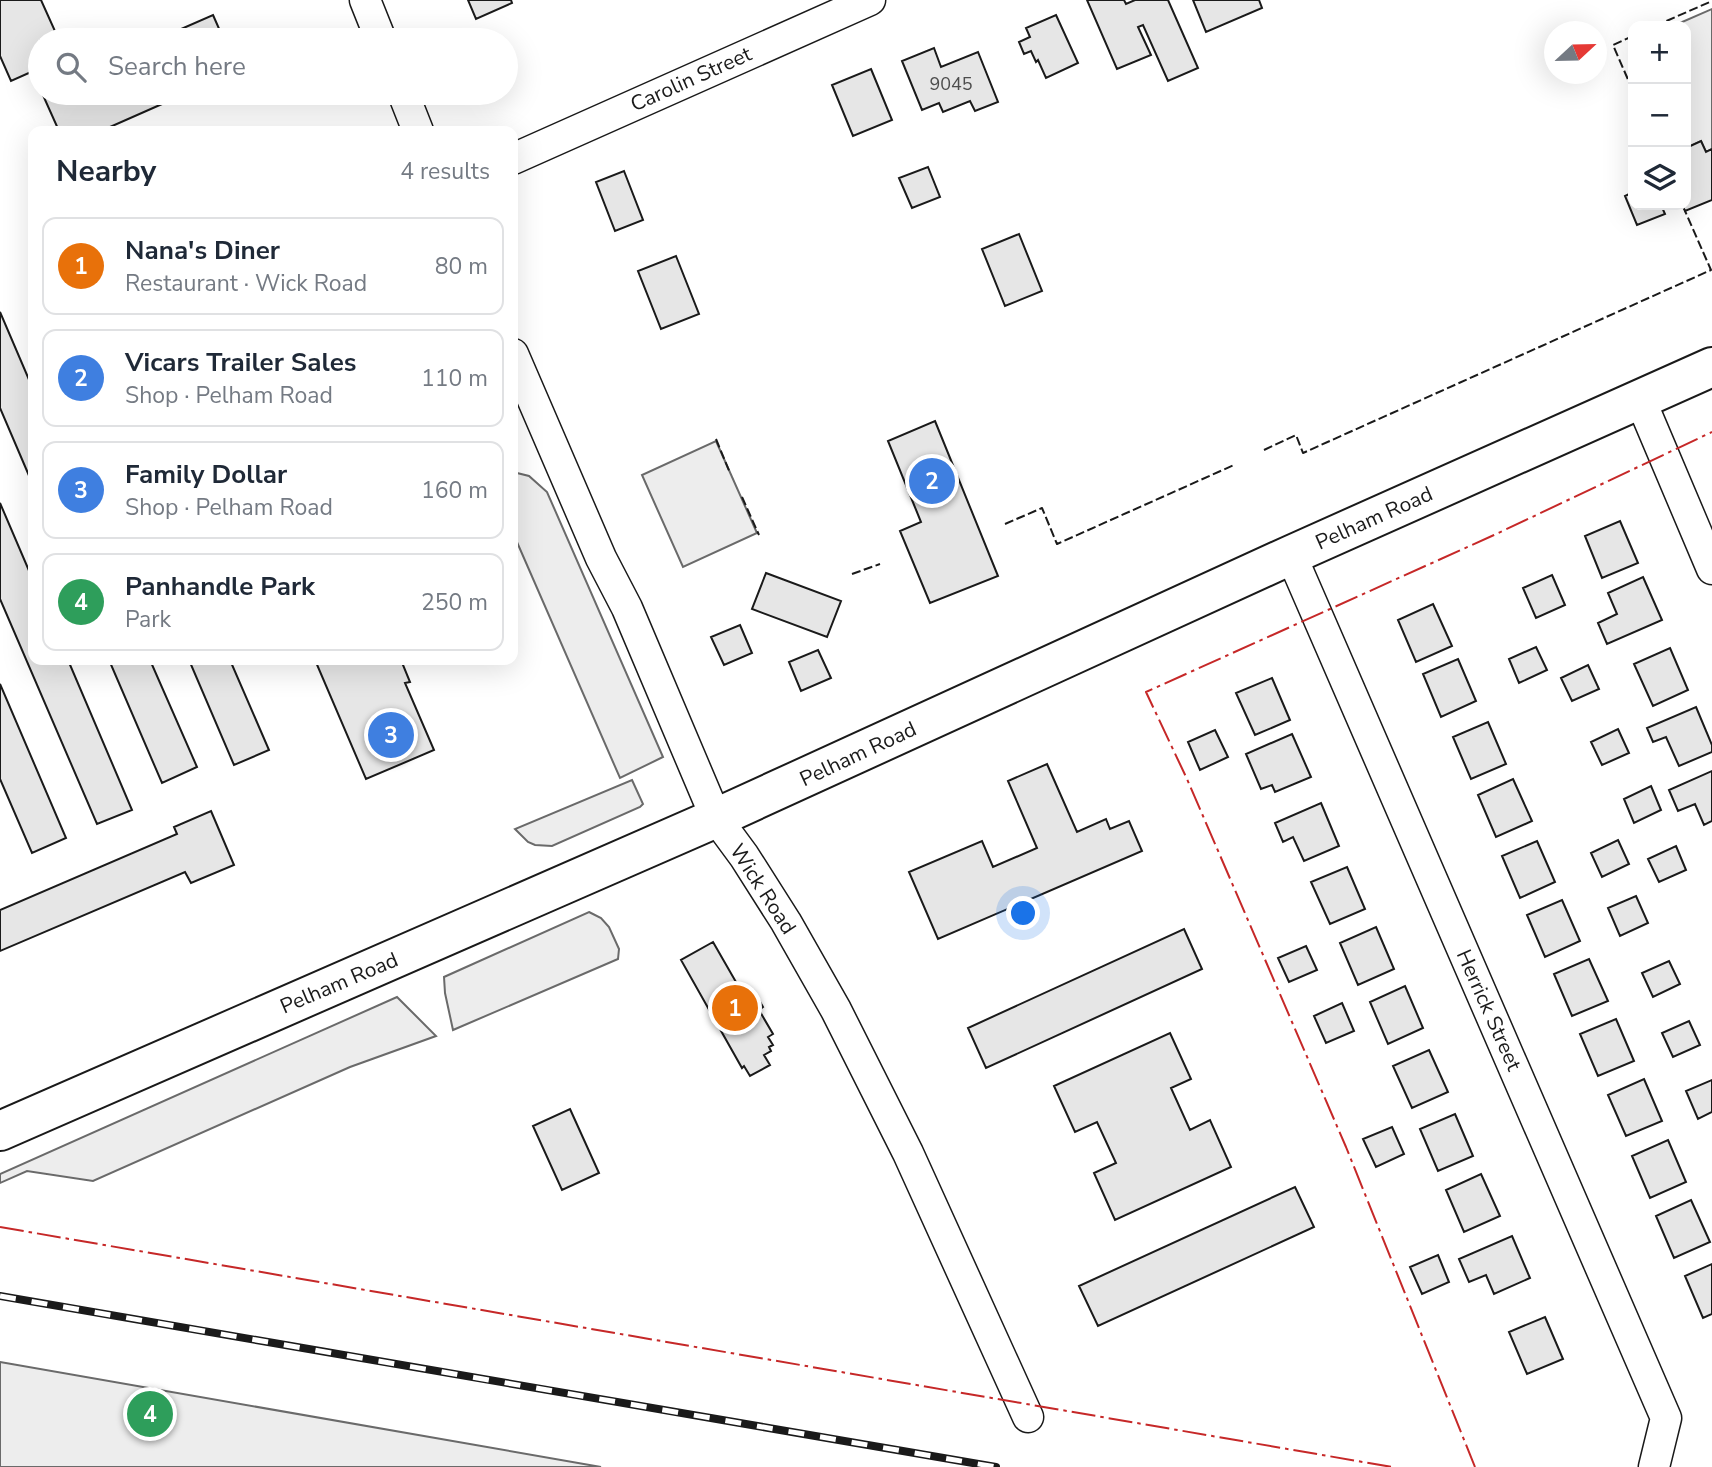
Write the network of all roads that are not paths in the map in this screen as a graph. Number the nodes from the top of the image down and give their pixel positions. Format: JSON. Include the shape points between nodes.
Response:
{"nodes":[{"id":1,"x":365,"y":0,"type":"edge"},
{"id":2,"x":870,"y":0,"type":"edge"},
{"id":3,"x":376,"y":28,"type":"edge"},
{"id":4,"x":407,"y":105,"type":"edge"},
{"id":5,"x":416,"y":126,"type":"edge"},
{"id":6,"x":518,"y":157,"type":"edge"},
{"id":7,"x":518,"y":366,"type":"edge"},
{"id":8,"x":1712,"y":367,"type":"edge"},
{"id":9,"x":1640,"y":399,"type":"junction"},
{"id":10,"x":1291,"y":555,"type":"junction"},
{"id":11,"x":1712,"y":569,"type":"edge"},
{"id":12,"x":716,"y":818,"type":"junction"},
{"id":13,"x":0,"y":1131,"type":"edge"},
{"id":14,"x":1028,"y":1418,"type":"dead end"},
{"id":15,"x":1654,"y":1467,"type":"edge"}],
"edges":[{"from":1,"to":3,"type":"street"},
{"from":2,"to":6,"type":"street","name":"Carolin Street"},
{"from":4,"to":5,"type":"street"},
{"from":7,"to":12,"type":"street","name":"Wick Road"},
{"from":8,"to":9,"type":"main road","name":"Pelham Road"},
{"from":9,"to":10,"type":"main road","name":"Pelham Road"},
{"from":9,"to":11,"type":"street"},
{"from":10,"to":12,"type":"main road","name":"Pelham Road"},
{"from":10,"to":15,"type":"street","name":"Herrick Street","via":[[1666,1418]]},
{"from":12,"to":13,"type":"main road","name":"Pelham Road"},
{"from":12,"to":14,"type":"street","name":"Wick Road","via":[[786,922],[831,1000],[908,1153]]}]}
